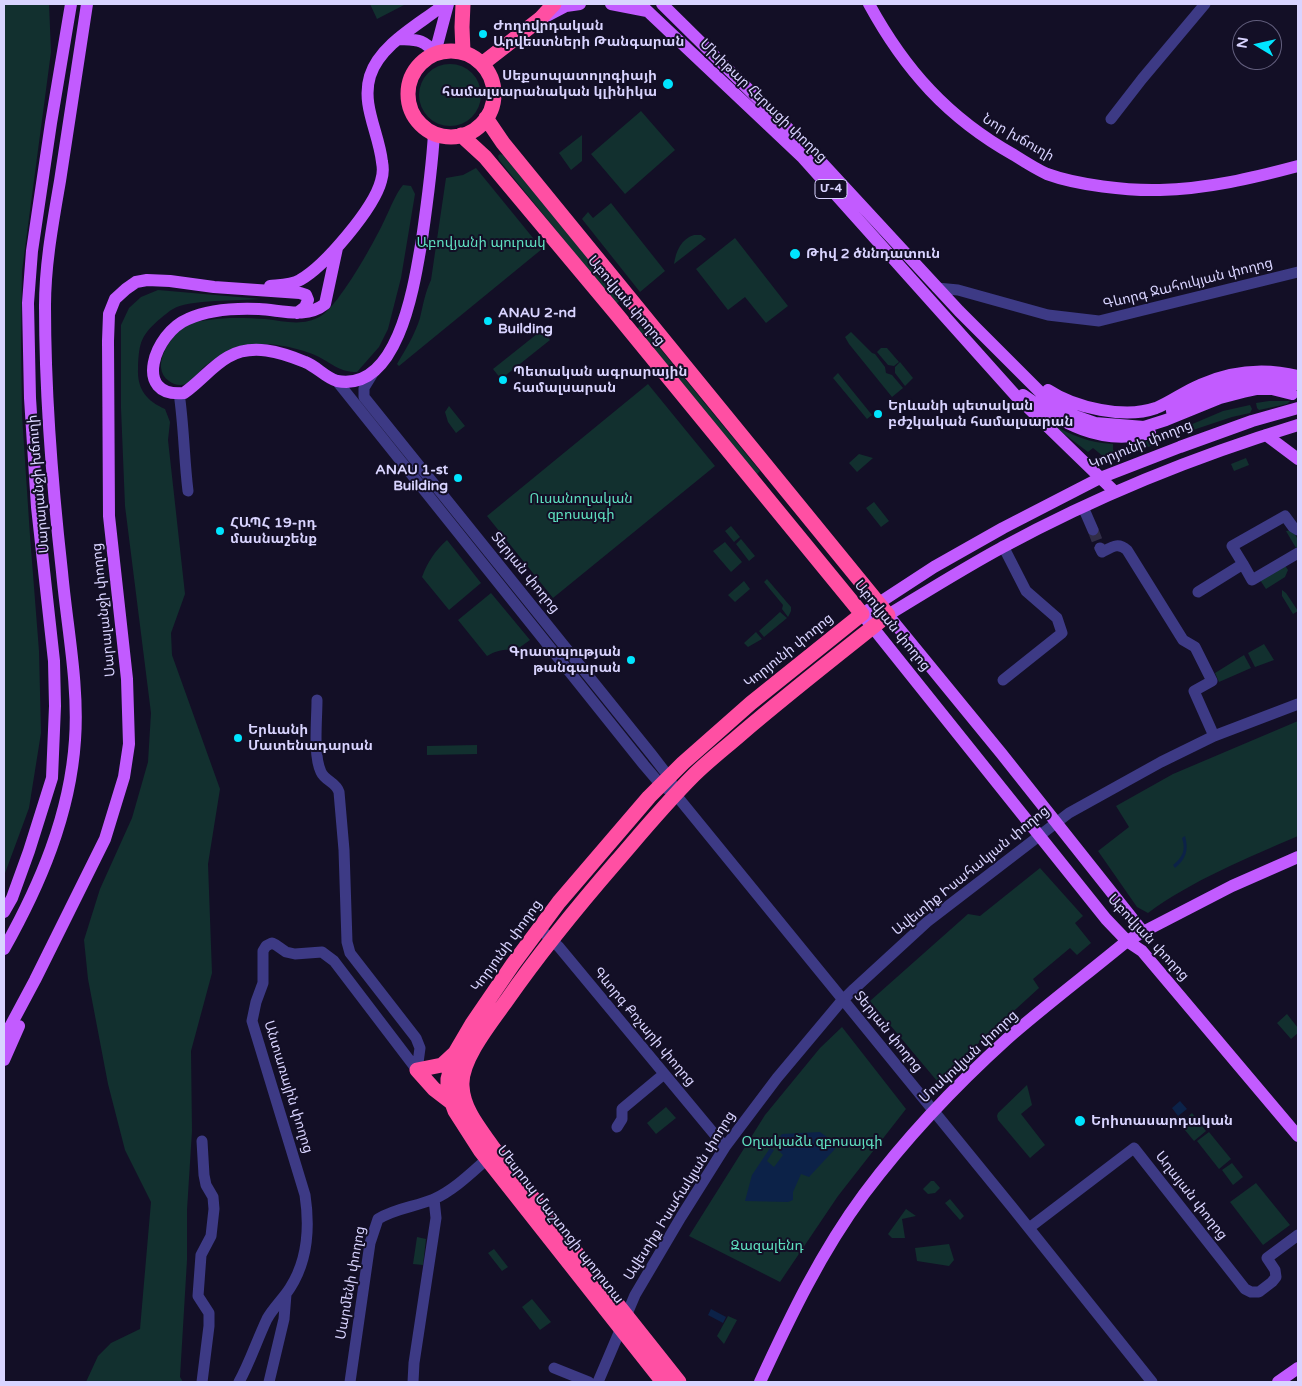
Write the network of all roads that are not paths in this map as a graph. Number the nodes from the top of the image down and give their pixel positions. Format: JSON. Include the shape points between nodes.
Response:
{"nodes":[{"id":1,"x":71,"y":4,"type":"edge"},
{"id":2,"x":87,"y":4,"type":"edge"},
{"id":3,"x":442,"y":4,"type":"edge"},
{"id":4,"x":448,"y":4,"type":"edge"},
{"id":5,"x":463,"y":4,"type":"edge"},
{"id":6,"x":554,"y":4,"type":"edge"},
{"id":7,"x":580,"y":4,"type":"edge"},
{"id":8,"x":611,"y":4,"type":"edge"},
{"id":9,"x":662,"y":4,"type":"edge"},
{"id":10,"x":869,"y":4,"type":"edge"},
{"id":11,"x":1206,"y":4,"type":"edge"},
{"id":12,"x":644,"y":7,"type":"edge"},
{"id":13,"x":540,"y":19,"type":"junction"},
{"id":14,"x":400,"y":39,"type":"junction"},
{"id":15,"x":463,"y":52,"type":"junction"},
{"id":16,"x":435,"y":53,"type":"junction"},
{"id":17,"x":482,"y":64,"type":"junction"},
{"id":18,"x":486,"y":118,"type":"junction"},
{"id":19,"x":1111,"y":119,"type":"dead end"},
{"id":20,"x":434,"y":133,"type":"junction"},
{"id":21,"x":461,"y":136,"type":"junction"},
{"id":22,"x":1298,"y":166,"type":"edge"},
{"id":23,"x":337,"y":248,"type":"junction"},
{"id":24,"x":1298,"y":272,"type":"edge"},
{"id":25,"x":938,"y":288,"type":"junction"},
{"id":26,"x":256,"y":289,"type":"junction"},
{"id":27,"x":633,"y":303,"type":"junction"},
{"id":28,"x":297,"y":313,"type":"junction"},
{"id":29,"x":618,"y":316,"type":"junction"},
{"id":30,"x":1018,"y":369,"type":"junction"},
{"id":31,"x":375,"y":370,"type":"junction"},
{"id":32,"x":1298,"y":376,"type":"edge"},
{"id":33,"x":336,"y":380,"type":"junction"},
{"id":34,"x":1003,"y":380,"type":"junction"},
{"id":35,"x":1298,"y":384,"type":"edge"},
{"id":36,"x":179,"y":393,"type":"junction"},
{"id":37,"x":1298,"y":408,"type":"edge"},
{"id":38,"x":1298,"y":425,"type":"edge"},
{"id":39,"x":1144,"y":427,"type":"junction"},
{"id":40,"x":1266,"y":435,"type":"junction"},
{"id":41,"x":1298,"y":459,"type":"edge"},
{"id":42,"x":1100,"y":478,"type":"junction"},
{"id":43,"x":188,"y":491,"type":"dead end"},
{"id":44,"x":1115,"y":492,"type":"junction"},
{"id":45,"x":1083,"y":507,"type":"junction"},
{"id":46,"x":1093,"y":530,"type":"tunnel mouth"},
{"id":47,"x":1298,"y":530,"type":"edge"},
{"id":48,"x":1003,"y":546,"type":"junction"},
{"id":49,"x":1100,"y":548,"type":"dead end"},
{"id":50,"x":1298,"y":553,"type":"edge"},
{"id":51,"x":1242,"y":564,"type":"junction"},
{"id":52,"x":1198,"y":592,"type":"dead end"},
{"id":53,"x":878,"y":603,"type":"junction"},
{"id":54,"x":862,"y":614,"type":"junction"},
{"id":55,"x":888,"y":615,"type":"junction"},
{"id":56,"x":872,"y":628,"type":"junction"},
{"id":57,"x":1003,"y":680,"type":"dead end"},
{"id":58,"x":317,"y":700,"type":"dead end"},
{"id":59,"x":1298,"y":704,"type":"edge"},
{"id":60,"x":1214,"y":736,"type":"junction"},
{"id":61,"x":52,"y":778,"type":"junction"},
{"id":62,"x":665,"y":781,"type":"junction"},
{"id":63,"x":70,"y":783,"type":"junction"},
{"id":64,"x":676,"y":795,"type":"junction"},
{"id":65,"x":1056,"y":822,"type":"junction"},
{"id":66,"x":1039,"y":835,"type":"junction"},
{"id":67,"x":1298,"y":857,"type":"edge"},
{"id":68,"x":4,"y":912,"type":"edge"},
{"id":69,"x":538,"y":928,"type":"junction"},
{"id":70,"x":1143,"y":932,"type":"junction"},
{"id":71,"x":551,"y":939,"type":"junction"},
{"id":72,"x":1127,"y":941,"type":"junction"},
{"id":73,"x":4,"y":949,"type":"edge"},
{"id":74,"x":513,"y":964,"type":"junction"},
{"id":75,"x":526,"y":973,"type":"junction"},
{"id":76,"x":32,"y":986,"type":"junction"},
{"id":77,"x":843,"y":1000,"type":"junction"},
{"id":78,"x":4,"y":1038,"type":"edge"},
{"id":79,"x":455,"y":1054,"type":"junction"},
{"id":80,"x":4,"y":1060,"type":"edge"},
{"id":81,"x":417,"y":1070,"type":"junction"},
{"id":82,"x":664,"y":1074,"type":"junction"},
{"id":83,"x":455,"y":1082,"type":"junction"},
{"id":84,"x":451,"y":1102,"type":"junction"},
{"id":85,"x":934,"y":1110,"type":"junction"},
{"id":86,"x":617,"y":1127,"type":"dead end"},
{"id":87,"x":1298,"y":1136,"type":"edge"},
{"id":88,"x":202,"y":1141,"type":"dead end"},
{"id":89,"x":725,"y":1147,"type":"junction"},
{"id":90,"x":487,"y":1159,"type":"junction"},
{"id":91,"x":434,"y":1199,"type":"junction"},
{"id":92,"x":1029,"y":1228,"type":"junction"},
{"id":93,"x":1298,"y":1234,"type":"edge"},
{"id":94,"x":286,"y":1294,"type":"junction"},
{"id":95,"x":624,"y":1322,"type":"junction"},
{"id":96,"x":554,"y":1368,"type":"dead end"},
{"id":97,"x":1298,"y":1368,"type":"edge"},
{"id":98,"x":202,"y":1382,"type":"edge"},
{"id":99,"x":239,"y":1382,"type":"edge"},
{"id":100,"x":270,"y":1382,"type":"edge"},
{"id":101,"x":350,"y":1382,"type":"edge"},
{"id":102,"x":413,"y":1382,"type":"edge"},
{"id":103,"x":589,"y":1382,"type":"edge"},
{"id":104,"x":598,"y":1382,"type":"edge"},
{"id":105,"x":663,"y":1382,"type":"edge"},
{"id":106,"x":679,"y":1382,"type":"edge"},
{"id":107,"x":760,"y":1382,"type":"edge"},
{"id":108,"x":1152,"y":1382,"type":"edge"},
{"id":109,"x":1278,"y":1382,"type":"edge"}],
"edges":[{"from":1,"to":61,"type":"main road","name":"Սարալանջի խճուղի","via":[[32,250],[28,303],[37,508],[54,661]]},
{"from":2,"to":63,"type":"main road","name":"Սարալանջի խճուղի","via":[[49,253],[45,303],[54,502],[76,702],[76,740]]},
{"from":3,"to":14,"type":"main road"},
{"from":4,"to":16,"type":"main road"},
{"from":5,"to":15,"type":"highway"},
{"from":6,"to":13,"type":"highway"},
{"from":7,"to":13,"type":"main road","via":[[566,6]]},
{"from":8,"to":12,"type":"main road"},
{"from":9,"to":25,"type":"main road","name":"Մխիթար Հերացի փողոց","number":"Մ-4","via":[[813,153]]},
{"from":10,"to":22,"type":"main road","name":"Նոր խճուղի","via":[[886,36],[936,97],[987,140],[1047,174],[1112,187],[1161,190],[1224,184]]},
{"from":11,"to":19,"type":"street"},
{"from":12,"to":34,"type":"main road","name":"Մխիթար Հերացի փողոց","number":"Մ-4","via":[[803,158]]},
{"from":13,"to":17,"type":"highway"},
{"from":14,"to":16,"type":"main road","via":[[421,40]]},
{"from":14,"to":23,"type":"main road","via":[[378,59],[368,86],[369,107],[382,162],[381,180],[373,198]]},
{"from":15,"to":16,"type":"highway"},
{"from":15,"to":17,"type":"highway"},
{"from":16,"to":20,"type":"highway","via":[[413,72],[408,96],[416,118]]},
{"from":17,"to":18,"type":"highway","via":[[494,93]]},
{"from":18,"to":21,"type":"highway","via":[[478,127]]},
{"from":18,"to":27,"type":"highway","name":"Աբովյան փողոց"},
{"from":20,"to":21,"type":"highway"},
{"from":20,"to":31,"type":"main road","via":[[428,197],[409,307],[390,351]]},
{"from":21,"to":29,"type":"highway","name":"Աբովյան փողոց","via":[[486,157]]},
{"from":23,"to":26,"type":"main road","via":[[299,281]]},
{"from":23,"to":28,"type":"main road","via":[[325,304],[317,310]]},
{"from":24,"to":25,"type":"street","name":"Գևորգ Ջահուկյան փողոց","via":[[1099,321],[1048,315],[958,290]]},
{"from":25,"to":30,"type":"main road","name":"Մխիթար Հերացի փողոց","number":"Մ-4"},
{"from":26,"to":28,"type":"main road","via":[[306,295],[305,307]]},
{"from":26,"to":76,"type":"main road","name":"Սարալանջի փողոց","via":[[147,280],[126,288],[115,299],[109,314],[109,516],[127,679],[129,744],[124,777],[105,838]]},
{"from":27,"to":29,"type":"highway"},
{"from":27,"to":53,"type":"highway","name":"Աբովյան փողոց"},
{"from":28,"to":36,"type":"main road","via":[[233,309],[200,314],[177,324],[157,350],[153,376],[167,392]]},
{"from":29,"to":54,"type":"highway","name":"Աբովյան փողոց"},
{"from":30,"to":32,"type":"main road","via":[[1054,394],[1075,403],[1121,412],[1155,408],[1200,385],[1250,372]]},
{"from":30,"to":39,"type":"main road","via":[[1048,398],[1075,416],[1095,423]]},
{"from":31,"to":33,"type":"main road","via":[[356,380]]},
{"from":31,"to":62,"type":"street","name":"Տերյան փողոց","via":[[364,388],[364,397]]},
{"from":33,"to":36,"type":"main road","via":[[306,362],[260,349],[229,356],[198,383]]},
{"from":33,"to":62,"type":"street","name":"Տերյան փողոց"},
{"from":34,"to":39,"type":"main road","via":[[1075,428],[1114,436],[1145,434],[1168,428],[1227,404],[1274,394],[1292,394],[1272,389],[1250,391],[1220,398]]},
{"from":34,"to":42,"type":"main road"},
{"from":35,"to":39,"type":"main road","via":[[1258,380],[1223,387]]},
{"from":36,"to":43,"type":"street"},
{"from":37,"to":42,"type":"main road","name":"Կորյունի փողոց","via":[[1180,446]]},
{"from":38,"to":40,"type":"main road"},
{"from":40,"to":41,"type":"main road"},
{"from":40,"to":44,"type":"main road","via":[[1182,464]]},
{"from":42,"to":44,"type":"main road"},
{"from":42,"to":53,"type":"main road","name":"Կորյունի փողոց","via":[[997,531]]},
{"from":44,"to":45,"type":"main road"},
{"from":45,"to":46,"type":"street"},
{"from":45,"to":48,"type":"main road"},
{"from":47,"to":51,"type":"street","via":[[1285,516],[1232,546]]},
{"from":48,"to":55,"type":"main road"},
{"from":48,"to":57,"type":"street","via":[[1026,591],[1057,618],[1062,632]]},
{"from":49,"to":60,"type":"street","via":[[1102,552],[1117,545],[1127,550],[1183,640],[1195,647],[1212,681],[1194,691]]},
{"from":50,"to":51,"type":"street","via":[[1252,580]]},
{"from":51,"to":52,"type":"street"},
{"from":53,"to":54,"type":"main road","name":"Կորյունի փողոց"},
{"from":53,"to":55,"type":"highway","name":"Աբովյան փողոց"},
{"from":54,"to":56,"type":"main road","name":"Աբովյան փողոց"},
{"from":54,"to":62,"type":"highway","name":"Կորյունի փողոց","via":[[751,703]]},
{"from":55,"to":56,"type":"highway"},
{"from":55,"to":65,"type":"main road","name":"Աբովյան փողոց"},
{"from":56,"to":64,"type":"highway","via":[[761,717]]},
{"from":56,"to":66,"type":"main road","name":"Աբովյան փողոց"},
{"from":58,"to":81,"type":"street","via":[[317,763],[323,777],[337,786],[339,792],[350,953],[416,1038],[420,1048]]},
{"from":59,"to":60,"type":"street","name":"Ավետիք Իսահակյան փողոց"},
{"from":60,"to":65,"type":"street","name":"Ավետիք Իսահակյան փողոց","via":[[1161,762]]},
{"from":61,"to":63,"type":"main road","via":[[59,775]]},
{"from":61,"to":68,"type":"main road","name":"Սարալանջի խճուղի","via":[[29,851]]},
{"from":62,"to":64,"type":"street","name":"Տերյան փողոց"},
{"from":62,"to":69,"type":"highway","name":"Կորյունի փողոց"},
{"from":63,"to":73,"type":"main road","name":"Սարալանջի խճուղի","via":[[46,863],[27,908]]},
{"from":64,"to":71,"type":"highway"},
{"from":64,"to":77,"type":"street","name":"Տերյան փողոց"},
{"from":65,"to":66,"type":"street","name":"Ավետիք Իսահակյան փողոց"},
{"from":65,"to":70,"type":"main road","name":"Աբովյան փողոց"},
{"from":66,"to":72,"type":"main road","name":"Աբովյան փողոց"},
{"from":66,"to":77,"type":"street","name":"Ավետիք Իսահակյան փողոց","via":[[927,922]]},
{"from":67,"to":70,"type":"main road","name":"Մոսկովյան փողոց","via":[[1232,886]]},
{"from":69,"to":71,"type":"street","name":"Գևորգ Քոչարի փողոց"},
{"from":69,"to":74,"type":"highway","name":"Կորյունի փողոց"},
{"from":70,"to":72,"type":"main road","name":"Մոսկովյան փողոց"},
{"from":71,"to":75,"type":"highway"},
{"from":71,"to":82,"type":"street","name":"Գևորգ Քոչարի փողոց"},
{"from":72,"to":85,"type":"main road","name":"Մոսկովյան փողոց","via":[[1012,1035]]},
{"from":72,"to":87,"type":"main road","name":"Աբովյան փողոց","via":[[1142,952]]},
{"from":74,"to":75,"type":"highway","via":[[521,965]]},
{"from":74,"to":79,"type":"highway","name":"Կորյունի փողոց"},
{"from":75,"to":83,"type":"highway"},
{"from":76,"to":78,"type":"main road","name":"Սարալանջի փողոց"},
{"from":76,"to":80,"type":"main road"},
{"from":77,"to":85,"type":"street","name":"Տերյան փողոց"},
{"from":77,"to":89,"type":"street","name":"Ավետիք Իսահակյան փողոց","via":[[777,1078]]},
{"from":79,"to":81,"type":"highway","via":[[442,1064]]},
{"from":79,"to":83,"type":"highway","name":"Կորյունի փողոց"},
{"from":81,"to":84,"type":"highway"},
{"from":81,"to":94,"type":"street","name":"Անտառային փողոց","via":[[334,961],[322,952],[295,954],[276,945],[266,946],[263,951],[263,984],[252,1021],[307,1211],[307,1247]]},
{"from":82,"to":86,"type":"street","via":[[622,1110],[622,1119]]},
{"from":82,"to":89,"type":"street","name":"Գևորգ Քոչարի փողոց"},
{"from":83,"to":84,"type":"highway","name":"Մեսրոպ Մաշտոցի պողոտա","via":[[448,1092]]},
{"from":83,"to":95,"type":"highway","name":"Մեսրոպ Մաշտոցի պողոտա","via":[[474,1121]]},
{"from":84,"to":90,"type":"highway","name":"Մեսրոպ Մաշտոցի պողոտա"},
{"from":85,"to":92,"type":"street","name":"Տերյան փողոց"},
{"from":85,"to":107,"type":"main road","name":"Մոսկովյան փողոց","via":[[863,1196],[834,1240],[814,1272]]},
{"from":88,"to":98,"type":"street","via":[[204,1175],[214,1209],[211,1236],[201,1255],[198,1296],[209,1313]]},
{"from":89,"to":95,"type":"street","name":"Ավետիք Իսահակյան փողոց","via":[[662,1248],[635,1295]]},
{"from":90,"to":91,"type":"street","name":"Սարմենի փողոց"},
{"from":90,"to":95,"type":"highway","name":"Մեսրոպ Մաշտոցի պողոտա"},
{"from":91,"to":101,"type":"street","name":"Սարմենի փողոց","via":[[378,1218],[370,1243]]},
{"from":91,"to":102,"type":"street","via":[[436,1218]]},
{"from":92,"to":93,"type":"street","name":"Աղայան փողոց","via":[[1134,1148],[1251,1292],[1259,1292],[1272,1282],[1276,1270],[1267,1258]]},
{"from":92,"to":108,"type":"street","name":"Տերյան փողոց"},
{"from":94,"to":99,"type":"street","name":"Անտառային փողոց","via":[[268,1319]]},
{"from":94,"to":100,"type":"street","name":"Անտառային փողոց","via":[[284,1319]]},
{"from":95,"to":104,"type":"street","name":"Ավետիք Իսահակյան փողոց"},
{"from":95,"to":105,"type":"highway","name":"Մեսրոպ Մաշտոցի պողոտա"},
{"from":95,"to":106,"type":"highway","name":"Մեսրոպ Մաշտոցի պողոտա"},
{"from":96,"to":103,"type":"street"},
{"from":97,"to":109,"type":"main road"}]}
